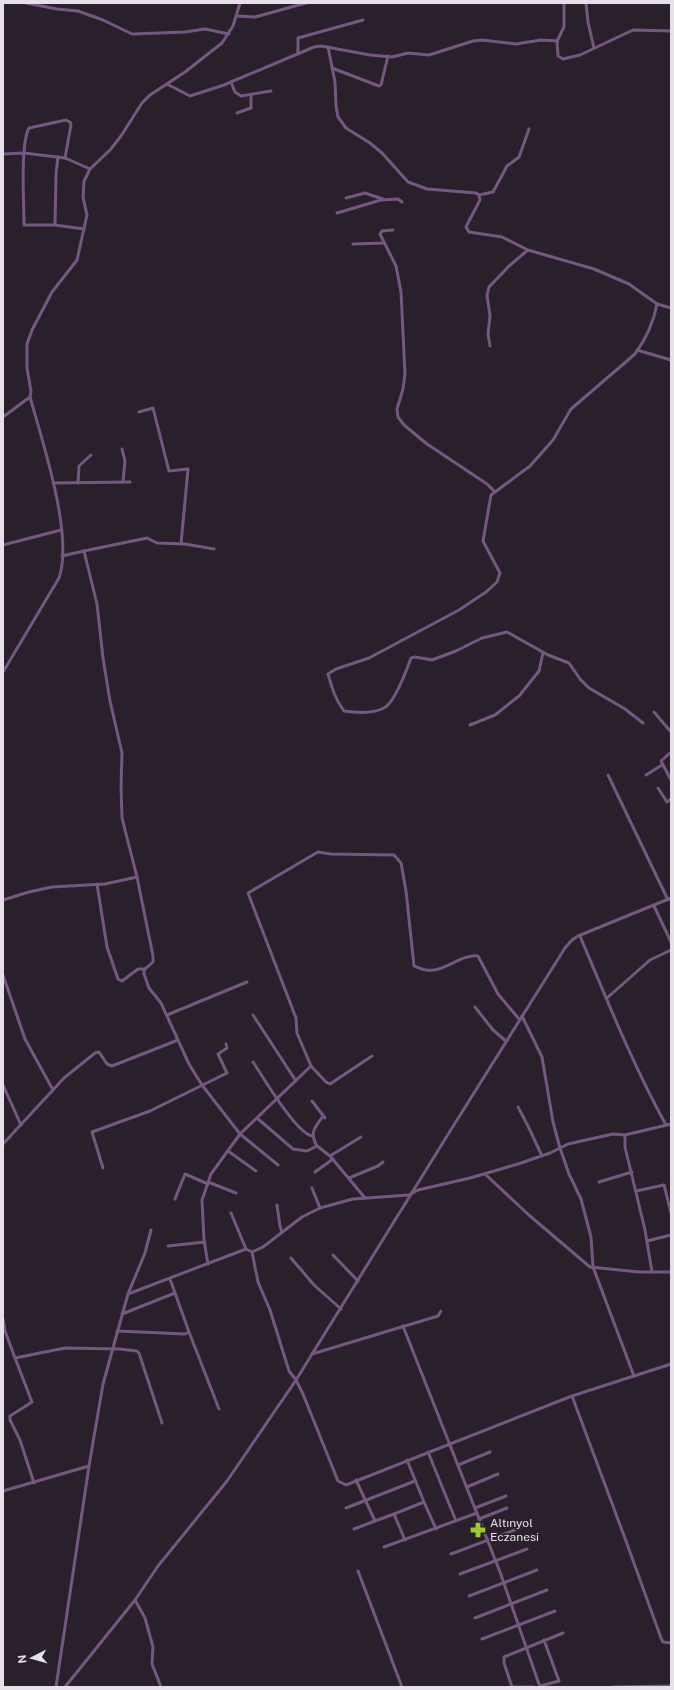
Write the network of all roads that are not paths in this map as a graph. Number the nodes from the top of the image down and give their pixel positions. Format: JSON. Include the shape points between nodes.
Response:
{"nodes":[{"id":1,"x":26,"y":3,"type":"edge"},
{"id":2,"x":240,"y":3,"type":"edge"},
{"id":3,"x":306,"y":3,"type":"edge"},
{"id":4,"x":564,"y":3,"type":"edge"},
{"id":5,"x":586,"y":3,"type":"edge"},
{"id":6,"x":237,"y":16,"type":"junction"},
{"id":7,"x":363,"y":20,"type":"dead end"},
{"id":8,"x":671,"y":31,"type":"edge"},
{"id":9,"x":229,"y":34,"type":"junction"},
{"id":10,"x":557,"y":41,"type":"junction"},
{"id":11,"x":328,"y":47,"type":"junction"},
{"id":12,"x":594,"y":48,"type":"junction"},
{"id":13,"x":298,"y":53,"type":"junction"},
{"id":14,"x":388,"y":56,"type":"junction"},
{"id":15,"x":332,"y":68,"type":"junction"},
{"id":16,"x":232,"y":82,"type":"junction"},
{"id":17,"x":167,"y":84,"type":"junction"},
{"id":18,"x":271,"y":91,"type":"dead end"},
{"id":19,"x":251,"y":96,"type":"junction"},
{"id":20,"x":237,"y":113,"type":"dead end"},
{"id":21,"x":530,"y":129,"type":"dead end"},
{"id":22,"x":24,"y":153,"type":"junction"},
{"id":23,"x":3,"y":154,"type":"edge"},
{"id":24,"x":58,"y":157,"type":"junction"},
{"id":25,"x":64,"y":158,"type":"junction"},
{"id":26,"x":90,"y":169,"type":"junction"},
{"id":27,"x":479,"y":195,"type":"junction"},
{"id":28,"x":346,"y":198,"type":"dead end"},
{"id":29,"x":385,"y":200,"type":"junction"},
{"id":30,"x":402,"y":202,"type":"dead end"},
{"id":31,"x":337,"y":213,"type":"dead end"},
{"id":32,"x":55,"y":225,"type":"junction"},
{"id":33,"x":84,"y":229,"type":"junction"},
{"id":34,"x":393,"y":230,"type":"dead end"},
{"id":35,"x":384,"y":243,"type":"junction"},
{"id":36,"x":353,"y":244,"type":"dead end"},
{"id":37,"x":528,"y":250,"type":"junction"},
{"id":38,"x":656,"y":304,"type":"junction"},
{"id":39,"x":671,"y":308,"type":"edge"},
{"id":40,"x":490,"y":346,"type":"dead end"},
{"id":41,"x":637,"y":350,"type":"junction"},
{"id":42,"x":671,"y":360,"type":"edge"},
{"id":43,"x":30,"y":397,"type":"junction"},
{"id":44,"x":139,"y":412,"type":"dead end"},
{"id":45,"x":3,"y":417,"type":"edge"},
{"id":46,"x":122,"y":449,"type":"dead end"},
{"id":47,"x":91,"y":455,"type":"dead end"},
{"id":48,"x":123,"y":482,"type":"junction"},
{"id":49,"x":130,"y":482,"type":"dead end"},
{"id":50,"x":53,"y":483,"type":"junction"},
{"id":51,"x":78,"y":483,"type":"junction"},
{"id":52,"x":494,"y":491,"type":"junction"},
{"id":53,"x":61,"y":530,"type":"junction"},
{"id":54,"x":181,"y":544,"type":"junction"},
{"id":55,"x":3,"y":546,"type":"edge"},
{"id":56,"x":214,"y":549,"type":"dead end"},
{"id":57,"x":84,"y":551,"type":"junction"},
{"id":58,"x":62,"y":556,"type":"junction"},
{"id":59,"x":543,"y":653,"type":"junction"},
{"id":60,"x":3,"y":672,"type":"edge"},
{"id":61,"x":654,"y":712,"type":"dead end"},
{"id":62,"x":642,"y":723,"type":"dead end"},
{"id":63,"x":470,"y":725,"type":"dead end"},
{"id":64,"x":671,"y":731,"type":"edge"},
{"id":65,"x":671,"y":752,"type":"edge"},
{"id":66,"x":662,"y":765,"type":"junction"},
{"id":67,"x":608,"y":774,"type":"dead end"},
{"id":68,"x":646,"y":775,"type":"dead end"},
{"id":69,"x":671,"y":780,"type":"edge"},
{"id":70,"x":658,"y":788,"type":"dead end"},
{"id":71,"x":671,"y":799,"type":"edge"},
{"id":72,"x":137,"y":877,"type":"junction"},
{"id":73,"x":97,"y":884,"type":"junction"},
{"id":74,"x":670,"y":899,"type":"edge"},
{"id":75,"x":3,"y":900,"type":"edge"},
{"id":76,"x":654,"y":906,"type":"junction"},
{"id":77,"x":580,"y":936,"type":"junction"},
{"id":78,"x":671,"y":942,"type":"edge"},
{"id":79,"x":671,"y":950,"type":"edge"},
{"id":80,"x":145,"y":969,"type":"junction"},
{"id":81,"x":3,"y":974,"type":"edge"},
{"id":82,"x":247,"y":982,"type":"dead end"},
{"id":83,"x":607,"y":998,"type":"junction"},
{"id":84,"x":475,"y":1008,"type":"dead end"},
{"id":85,"x":167,"y":1014,"type":"junction"},
{"id":86,"x":253,"y":1015,"type":"dead end"},
{"id":87,"x":521,"y":1018,"type":"junction"},
{"id":88,"x":178,"y":1040,"type":"junction"},
{"id":89,"x":506,"y":1041,"type":"junction"},
{"id":90,"x":226,"y":1044,"type":"dead end"},
{"id":91,"x":372,"y":1056,"type":"dead end"},
{"id":92,"x":253,"y":1062,"type":"dead end"},
{"id":93,"x":311,"y":1066,"type":"junction"},
{"id":94,"x":296,"y":1081,"type":"junction"},
{"id":95,"x":3,"y":1085,"type":"edge"},
{"id":96,"x":202,"y":1085,"type":"junction"},
{"id":97,"x":53,"y":1090,"type":"junction"},
{"id":98,"x":276,"y":1099,"type":"junction"},
{"id":99,"x":312,"y":1100,"type":"dead end"},
{"id":100,"x":518,"y":1107,"type":"dead end"},
{"id":101,"x":257,"y":1118,"type":"junction"},
{"id":102,"x":671,"y":1124,"type":"edge"},
{"id":103,"x":21,"y":1125,"type":"junction"},
{"id":104,"x":666,"y":1125,"type":"junction"},
{"id":105,"x":240,"y":1134,"type":"junction"},
{"id":106,"x":312,"y":1136,"type":"junction"},
{"id":107,"x":625,"y":1136,"type":"junction"},
{"id":108,"x":361,"y":1137,"type":"dead end"},
{"id":109,"x":3,"y":1144,"type":"edge"},
{"id":110,"x":317,"y":1146,"type":"junction"},
{"id":111,"x":560,"y":1148,"type":"junction"},
{"id":112,"x":228,"y":1151,"type":"junction"},
{"id":113,"x":542,"y":1156,"type":"junction"},
{"id":114,"x":332,"y":1158,"type":"junction"},
{"id":115,"x":383,"y":1162,"type":"dead end"},
{"id":116,"x":278,"y":1166,"type":"dead end"},
{"id":117,"x":103,"y":1168,"type":"dead end"},
{"id":118,"x":256,"y":1171,"type":"dead end"},
{"id":119,"x":315,"y":1172,"type":"dead end"},
{"id":120,"x":632,"y":1172,"type":"junction"},
{"id":121,"x":485,"y":1174,"type":"junction"},
{"id":122,"x":348,"y":1178,"type":"junction"},
{"id":123,"x":598,"y":1182,"type":"dead end"},
{"id":124,"x":208,"y":1183,"type":"junction"},
{"id":125,"x":312,"y":1188,"type":"dead end"},
{"id":126,"x":636,"y":1191,"type":"junction"},
{"id":127,"x":236,"y":1193,"type":"dead end"},
{"id":128,"x":412,"y":1193,"type":"junction"},
{"id":129,"x":365,"y":1198,"type":"junction"},
{"id":130,"x":175,"y":1199,"type":"dead end"},
{"id":131,"x":277,"y":1205,"type":"dead end"},
{"id":132,"x":320,"y":1208,"type":"junction"},
{"id":133,"x":231,"y":1213,"type":"dead end"},
{"id":134,"x":671,"y":1213,"type":"edge"},
{"id":135,"x":152,"y":1230,"type":"dead end"},
{"id":136,"x":282,"y":1232,"type":"junction"},
{"id":137,"x":671,"y":1235,"type":"edge"},
{"id":138,"x":647,"y":1241,"type":"junction"},
{"id":139,"x":205,"y":1242,"type":"junction"},
{"id":140,"x":168,"y":1246,"type":"dead end"},
{"id":141,"x":246,"y":1249,"type":"junction"},
{"id":142,"x":252,"y":1252,"type":"junction"},
{"id":143,"x":333,"y":1255,"type":"dead end"},
{"id":144,"x":291,"y":1258,"type":"dead end"},
{"id":145,"x":208,"y":1264,"type":"junction"},
{"id":146,"x":593,"y":1267,"type":"junction"},
{"id":147,"x":652,"y":1272,"type":"junction"},
{"id":148,"x":671,"y":1272,"type":"edge"},
{"id":149,"x":170,"y":1279,"type":"junction"},
{"id":150,"x":358,"y":1281,"type":"junction"},
{"id":151,"x":175,"y":1293,"type":"junction"},
{"id":152,"x":128,"y":1294,"type":"junction"},
{"id":153,"x":341,"y":1309,"type":"junction"},
{"id":154,"x":441,"y":1311,"type":"dead end"},
{"id":155,"x":122,"y":1314,"type":"junction"},
{"id":156,"x":3,"y":1318,"type":"edge"},
{"id":157,"x":403,"y":1326,"type":"junction"},
{"id":158,"x":118,"y":1331,"type":"junction"},
{"id":159,"x":189,"y":1332,"type":"junction"},
{"id":160,"x":112,"y":1349,"type":"junction"},
{"id":161,"x":312,"y":1354,"type":"junction"},
{"id":162,"x":15,"y":1358,"type":"junction"},
{"id":163,"x":671,"y":1364,"type":"edge"},
{"id":164,"x":634,"y":1376,"type":"junction"},
{"id":165,"x":296,"y":1380,"type":"junction"},
{"id":166,"x":572,"y":1396,"type":"junction"},
{"id":167,"x":219,"y":1409,"type":"dead end"},
{"id":168,"x":162,"y":1423,"type":"dead end"},
{"id":169,"x":450,"y":1443,"type":"junction"},
{"id":170,"x":428,"y":1452,"type":"junction"},
{"id":171,"x":490,"y":1452,"type":"dead end"},
{"id":172,"x":407,"y":1460,"type":"junction"},
{"id":173,"x":458,"y":1465,"type":"junction"},
{"id":174,"x":89,"y":1466,"type":"junction"},
{"id":175,"x":498,"y":1474,"type":"dead end"},
{"id":176,"x":356,"y":1480,"type":"junction"},
{"id":177,"x":415,"y":1481,"type":"junction"},
{"id":178,"x":34,"y":1483,"type":"junction"},
{"id":179,"x":467,"y":1487,"type":"junction"},
{"id":180,"x":3,"y":1491,"type":"edge"},
{"id":181,"x":506,"y":1496,"type":"dead end"},
{"id":182,"x":365,"y":1501,"type":"junction"},
{"id":183,"x":424,"y":1502,"type":"junction"},
{"id":184,"x":346,"y":1508,"type":"dead end"},
{"id":185,"x":475,"y":1508,"type":"junction"},
{"id":186,"x":507,"y":1508,"type":"dead end"},
{"id":187,"x":477,"y":1513,"type":"junction"},
{"id":188,"x":394,"y":1514,"type":"junction"},
{"id":189,"x":479,"y":1519,"type":"junction"},
{"id":190,"x":375,"y":1521,"type":"junction"},
{"id":191,"x":456,"y":1521,"type":"junction"},
{"id":192,"x":520,"y":1528,"type":"dead end"},
{"id":193,"x":354,"y":1529,"type":"dead end"},
{"id":194,"x":436,"y":1529,"type":"junction"},
{"id":195,"x":405,"y":1540,"type":"junction"},
{"id":196,"x":487,"y":1540,"type":"junction"},
{"id":197,"x":384,"y":1547,"type":"dead end"},
{"id":198,"x":527,"y":1549,"type":"dead end"},
{"id":199,"x":450,"y":1554,"type":"dead end"},
{"id":200,"x":496,"y":1561,"type":"junction"},
{"id":201,"x":537,"y":1570,"type":"dead end"},
{"id":202,"x":358,"y":1571,"type":"dead end"},
{"id":203,"x":460,"y":1574,"type":"dead end"},
{"id":204,"x":503,"y":1582,"type":"junction"},
{"id":205,"x":547,"y":1590,"type":"dead end"},
{"id":206,"x":469,"y":1596,"type":"dead end"},
{"id":207,"x":135,"y":1600,"type":"junction"},
{"id":208,"x":511,"y":1604,"type":"junction"},
{"id":209,"x":555,"y":1611,"type":"dead end"},
{"id":210,"x":475,"y":1618,"type":"dead end"},
{"id":211,"x":518,"y":1625,"type":"junction"},
{"id":212,"x":563,"y":1633,"type":"dead end"},
{"id":213,"x":482,"y":1639,"type":"dead end"},
{"id":214,"x":544,"y":1640,"type":"junction"},
{"id":215,"x":671,"y":1643,"type":"edge"},
{"id":216,"x":526,"y":1647,"type":"junction"},
{"id":217,"x":671,"y":1686,"type":"edge"},
{"id":218,"x":56,"y":1687,"type":"edge"},
{"id":219,"x":65,"y":1687,"type":"edge"},
{"id":220,"x":161,"y":1687,"type":"edge"},
{"id":221,"x":402,"y":1687,"type":"edge"},
{"id":222,"x":511,"y":1687,"type":"edge"},
{"id":223,"x":534,"y":1687,"type":"edge"},
{"id":224,"x":540,"y":1687,"type":"edge"},
{"id":225,"x":613,"y":1687,"type":"edge"}],
"edges":[{"from":1,"to":9,"type":"street","via":[[78,11],[132,34],[205,29]]},
{"from":2,"to":6,"type":"street"},
{"from":3,"to":6,"type":"street","via":[[255,17]]},
{"from":4,"to":10,"type":"street","via":[[564,27]]},
{"from":5,"to":12,"type":"street"},
{"from":6,"to":9,"type":"street"},
{"from":7,"to":13,"type":"street","via":[[298,38]]},
{"from":8,"to":12,"type":"street","via":[[633,30]]},
{"from":9,"to":17,"type":"street","via":[[214,51]]},
{"from":10,"to":12,"type":"street","via":[[558,56],[563,59]]},
{"from":10,"to":14,"type":"street","via":[[541,40],[516,44],[482,40],[429,55]]},
{"from":11,"to":13,"type":"street","via":[[314,47]]},
{"from":11,"to":14,"type":"street"},
{"from":11,"to":15,"type":"street"},
{"from":13,"to":16,"type":"street"},
{"from":14,"to":15,"type":"street","via":[[379,86]]},
{"from":15,"to":27,"type":"street","via":[[338,117],[346,128],[382,153],[408,182],[427,189]]},
{"from":16,"to":17,"type":"street","via":[[190,96]]},
{"from":16,"to":19,"type":"street","via":[[238,94]]},
{"from":17,"to":26,"type":"street","via":[[142,103],[110,150]]},
{"from":18,"to":19,"type":"street"},
{"from":19,"to":20,"type":"street","via":[[251,108]]},
{"from":21,"to":27,"type":"street","via":[[519,156],[507,166],[493,192]]},
{"from":22,"to":23,"type":"street"},
{"from":22,"to":24,"type":"street"},
{"from":22,"to":25,"type":"street","via":[[29,128],[66,120],[71,125]]},
{"from":22,"to":32,"type":"street","via":[[24,225]]},
{"from":24,"to":25,"type":"street"},
{"from":24,"to":32,"type":"street"},
{"from":25,"to":26,"type":"street"},
{"from":26,"to":33,"type":"street","via":[[84,181],[83,197],[88,215]]},
{"from":27,"to":37,"type":"street","via":[[480,200],[466,227],[469,232],[502,237]]},
{"from":28,"to":29,"type":"street","via":[[365,193]]},
{"from":29,"to":30,"type":"street","via":[[398,199]]},
{"from":29,"to":31,"type":"street"},
{"from":32,"to":33,"type":"street"},
{"from":33,"to":43,"type":"street","via":[[77,260],[52,292],[27,344]]},
{"from":34,"to":35,"type":"street","via":[[380,232]]},
{"from":35,"to":36,"type":"street"},
{"from":35,"to":52,"type":"street","via":[[396,266],[401,292],[405,368],[403,389],[396,409],[398,417],[418,437]]},
{"from":37,"to":38,"type":"street","via":[[594,269],[629,284]]},
{"from":37,"to":40,"type":"street","via":[[489,287],[487,295]]},
{"from":38,"to":39,"type":"street"},
{"from":38,"to":41,"type":"street","via":[[655,312]]},
{"from":41,"to":42,"type":"street"},
{"from":41,"to":52,"type":"street","via":[[571,409],[554,440],[530,466]]},
{"from":43,"to":45,"type":"street"},
{"from":43,"to":50,"type":"street"},
{"from":44,"to":54,"type":"street","via":[[153,408],[168,471],[188,469]]},
{"from":46,"to":48,"type":"street","via":[[125,461]]},
{"from":47,"to":51,"type":"street","via":[[79,466]]},
{"from":48,"to":49,"type":"street"},
{"from":48,"to":51,"type":"street"},
{"from":50,"to":51,"type":"street"},
{"from":50,"to":53,"type":"street"},
{"from":52,"to":59,"type":"street","via":[[488,506],[482,541],[500,574],[497,582],[459,610],[369,658],[328,674],[333,692],[344,711],[358,713],[385,708],[402,682],[411,658],[432,660],[482,638],[507,632]]},
{"from":53,"to":55,"type":"street"},
{"from":53,"to":58,"type":"street"},
{"from":54,"to":56,"type":"street"},
{"from":54,"to":57,"type":"street","via":[[157,543],[147,538]]},
{"from":57,"to":58,"type":"street"},
{"from":57,"to":72,"type":"street","via":[[97,604],[110,701],[122,753],[122,818]]},
{"from":58,"to":60,"type":"street","via":[[59,578]]},
{"from":59,"to":62,"type":"street","via":[[569,664],[589,688],[625,709]]},
{"from":59,"to":63,"type":"street","via":[[538,671],[519,696],[495,715]]},
{"from":61,"to":64,"type":"street"},
{"from":65,"to":66,"type":"street","via":[[661,762]]},
{"from":66,"to":68,"type":"street"},
{"from":66,"to":69,"type":"street"},
{"from":67,"to":74,"type":"street"},
{"from":70,"to":71,"type":"street","via":[[667,802]]},
{"from":72,"to":73,"type":"street"},
{"from":72,"to":80,"type":"street","via":[[153,956],[153,962]]},
{"from":73,"to":75,"type":"street","via":[[52,887]]},
{"from":73,"to":80,"type":"street","via":[[107,947],[118,979],[122,981],[138,970]]},
{"from":74,"to":76,"type":"street"},
{"from":76,"to":77,"type":"street"},
{"from":76,"to":78,"type":"street"},
{"from":77,"to":83,"type":"street"},
{"from":77,"to":87,"type":"street","via":[[565,948]]},
{"from":79,"to":83,"type":"street","via":[[650,960]]},
{"from":80,"to":85,"type":"street","via":[[144,974],[149,988]]},
{"from":81,"to":97,"type":"street","via":[[25,1039]]},
{"from":82,"to":85,"type":"street"},
{"from":83,"to":104,"type":"street","via":[[647,1090]]},
{"from":84,"to":89,"type":"street"},
{"from":85,"to":88,"type":"street"},
{"from":86,"to":94,"type":"street"},
{"from":87,"to":89,"type":"street"},
{"from":87,"to":93,"type":"street","via":[[498,994],[478,956],[464,958],[427,971],[414,966],[405,884],[401,863],[394,855],[318,852],[248,894],[296,1018],[297,1033]]},
{"from":87,"to":111,"type":"street","via":[[542,1057]]},
{"from":88,"to":96,"type":"street"},
{"from":88,"to":97,"type":"street","via":[[112,1066],[97,1052],[73,1070]]},
{"from":89,"to":128,"type":"street"},
{"from":90,"to":96,"type":"street","via":[[227,1048],[218,1054],[227,1073]]},
{"from":91,"to":93,"type":"street","via":[[330,1084]]},
{"from":92,"to":98,"type":"street"},
{"from":93,"to":94,"type":"street"},
{"from":94,"to":98,"type":"street"},
{"from":95,"to":103,"type":"street"},
{"from":96,"to":105,"type":"street"},
{"from":96,"to":117,"type":"street","via":[[150,1110],[92,1132]]},
{"from":97,"to":103,"type":"street"},
{"from":98,"to":101,"type":"street"},
{"from":98,"to":106,"type":"street","via":[[303,1131]]},
{"from":99,"to":106,"type":"street","via":[[324,1117]]},
{"from":100,"to":113,"type":"street"},
{"from":101,"to":105,"type":"street"},
{"from":101,"to":110,"type":"street","via":[[293,1149],[307,1151]]},
{"from":102,"to":104,"type":"street"},
{"from":103,"to":109,"type":"street"},
{"from":104,"to":107,"type":"street"},
{"from":105,"to":112,"type":"street"},
{"from":105,"to":116,"type":"street"},
{"from":106,"to":110,"type":"street"},
{"from":107,"to":111,"type":"street","via":[[613,1134]]},
{"from":107,"to":120,"type":"street","via":[[625,1147]]},
{"from":108,"to":114,"type":"street"},
{"from":110,"to":114,"type":"street"},
{"from":111,"to":113,"type":"street"},
{"from":111,"to":146,"type":"street","via":[[582,1204],[593,1246]]},
{"from":112,"to":118,"type":"street"},
{"from":112,"to":124,"type":"street","via":[[211,1174]]},
{"from":113,"to":121,"type":"street"},
{"from":114,"to":119,"type":"street"},
{"from":114,"to":122,"type":"street"},
{"from":115,"to":122,"type":"street"},
{"from":120,"to":123,"type":"street"},
{"from":120,"to":126,"type":"street"},
{"from":121,"to":128,"type":"street"},
{"from":121,"to":146,"type":"street","via":[[579,1259]]},
{"from":122,"to":129,"type":"street"},
{"from":124,"to":127,"type":"street"},
{"from":124,"to":130,"type":"street","via":[[185,1174]]},
{"from":124,"to":139,"type":"street","via":[[202,1200]]},
{"from":125,"to":132,"type":"street"},
{"from":126,"to":134,"type":"street","via":[[664,1184]]},
{"from":126,"to":138,"type":"street"},
{"from":128,"to":129,"type":"street"},
{"from":128,"to":150,"type":"street"},
{"from":129,"to":132,"type":"street"},
{"from":131,"to":136,"type":"street"},
{"from":132,"to":136,"type":"street","via":[[302,1217]]},
{"from":133,"to":141,"type":"street"},
{"from":135,"to":152,"type":"street"},
{"from":136,"to":142,"type":"street"},
{"from":137,"to":138,"type":"street"},
{"from":138,"to":147,"type":"street"},
{"from":139,"to":140,"type":"street"},
{"from":139,"to":145,"type":"street"},
{"from":141,"to":142,"type":"street"},
{"from":141,"to":145,"type":"street"},
{"from":142,"to":165,"type":"street","via":[[258,1282],[270,1310],[289,1371]]},
{"from":143,"to":150,"type":"street"},
{"from":144,"to":153,"type":"street","via":[[314,1285]]},
{"from":145,"to":149,"type":"street"},
{"from":146,"to":147,"type":"street"},
{"from":146,"to":164,"type":"street"},
{"from":147,"to":148,"type":"street"},
{"from":149,"to":151,"type":"street"},
{"from":149,"to":152,"type":"street"},
{"from":150,"to":153,"type":"street"},
{"from":151,"to":155,"type":"street"},
{"from":151,"to":159,"type":"street"},
{"from":152,"to":155,"type":"street"},
{"from":153,"to":161,"type":"street"},
{"from":154,"to":157,"type":"street","via":[[438,1316]]},
{"from":155,"to":158,"type":"street"},
{"from":156,"to":162,"type":"street"},
{"from":157,"to":161,"type":"street"},
{"from":157,"to":169,"type":"street"},
{"from":158,"to":159,"type":"street","via":[[186,1334]]},
{"from":158,"to":160,"type":"street"},
{"from":159,"to":167,"type":"street"},
{"from":160,"to":162,"type":"street","via":[[65,1348]]},
{"from":160,"to":168,"type":"street","via":[[139,1352]]},
{"from":160,"to":174,"type":"street","via":[[103,1384]]},
{"from":161,"to":165,"type":"street"},
{"from":162,"to":178,"type":"street","via":[[32,1402],[10,1416],[10,1420],[20,1440]]},
{"from":163,"to":164,"type":"street"},
{"from":164,"to":166,"type":"street"},
{"from":165,"to":176,"type":"street","via":[[338,1481],[346,1485]]},
{"from":165,"to":207,"type":"street","via":[[227,1481],[158,1566]]},
{"from":166,"to":169,"type":"street"},
{"from":166,"to":215,"type":"street","via":[[661,1638],[663,1642]]},
{"from":169,"to":170,"type":"street"},
{"from":169,"to":173,"type":"street"},
{"from":170,"to":172,"type":"street"},
{"from":170,"to":191,"type":"street"},
{"from":171,"to":173,"type":"street"},
{"from":172,"to":176,"type":"street"},
{"from":172,"to":177,"type":"street"},
{"from":173,"to":179,"type":"street"},
{"from":174,"to":178,"type":"street"},
{"from":174,"to":218,"type":"street"},
{"from":175,"to":179,"type":"street"},
{"from":176,"to":182,"type":"street"},
{"from":177,"to":182,"type":"street"},
{"from":177,"to":183,"type":"street"},
{"from":178,"to":180,"type":"street"},
{"from":179,"to":185,"type":"street"},
{"from":181,"to":185,"type":"street"},
{"from":182,"to":184,"type":"street"},
{"from":182,"to":190,"type":"street"},
{"from":183,"to":188,"type":"street"},
{"from":183,"to":194,"type":"street"},
{"from":185,"to":187,"type":"street"},
{"from":186,"to":189,"type":"street"},
{"from":187,"to":189,"type":"street"},
{"from":187,"to":191,"type":"street"},
{"from":188,"to":190,"type":"street"},
{"from":188,"to":195,"type":"street"},
{"from":189,"to":196,"type":"street"},
{"from":190,"to":193,"type":"street"},
{"from":191,"to":194,"type":"street"},
{"from":192,"to":196,"type":"street"},
{"from":194,"to":195,"type":"street"},
{"from":195,"to":197,"type":"street"},
{"from":196,"to":199,"type":"street"},
{"from":196,"to":200,"type":"street"},
{"from":198,"to":200,"type":"street"},
{"from":200,"to":203,"type":"street"},
{"from":200,"to":204,"type":"street"},
{"from":201,"to":204,"type":"street"},
{"from":202,"to":221,"type":"street"},
{"from":204,"to":206,"type":"street"},
{"from":204,"to":208,"type":"street"},
{"from":205,"to":208,"type":"street"},
{"from":207,"to":219,"type":"street"},
{"from":207,"to":220,"type":"street","via":[[145,1618],[153,1647],[152,1664]]},
{"from":208,"to":210,"type":"street"},
{"from":208,"to":211,"type":"street"},
{"from":209,"to":211,"type":"street"},
{"from":211,"to":213,"type":"street"},
{"from":211,"to":216,"type":"street"},
{"from":212,"to":214,"type":"street"},
{"from":214,"to":216,"type":"street"},
{"from":214,"to":224,"type":"street","via":[[559,1681]]},
{"from":216,"to":222,"type":"street","via":[[504,1657]]},
{"from":216,"to":224,"type":"street"},
{"from":217,"to":225,"type":"street"},
{"from":222,"to":223,"type":"street"}]}
